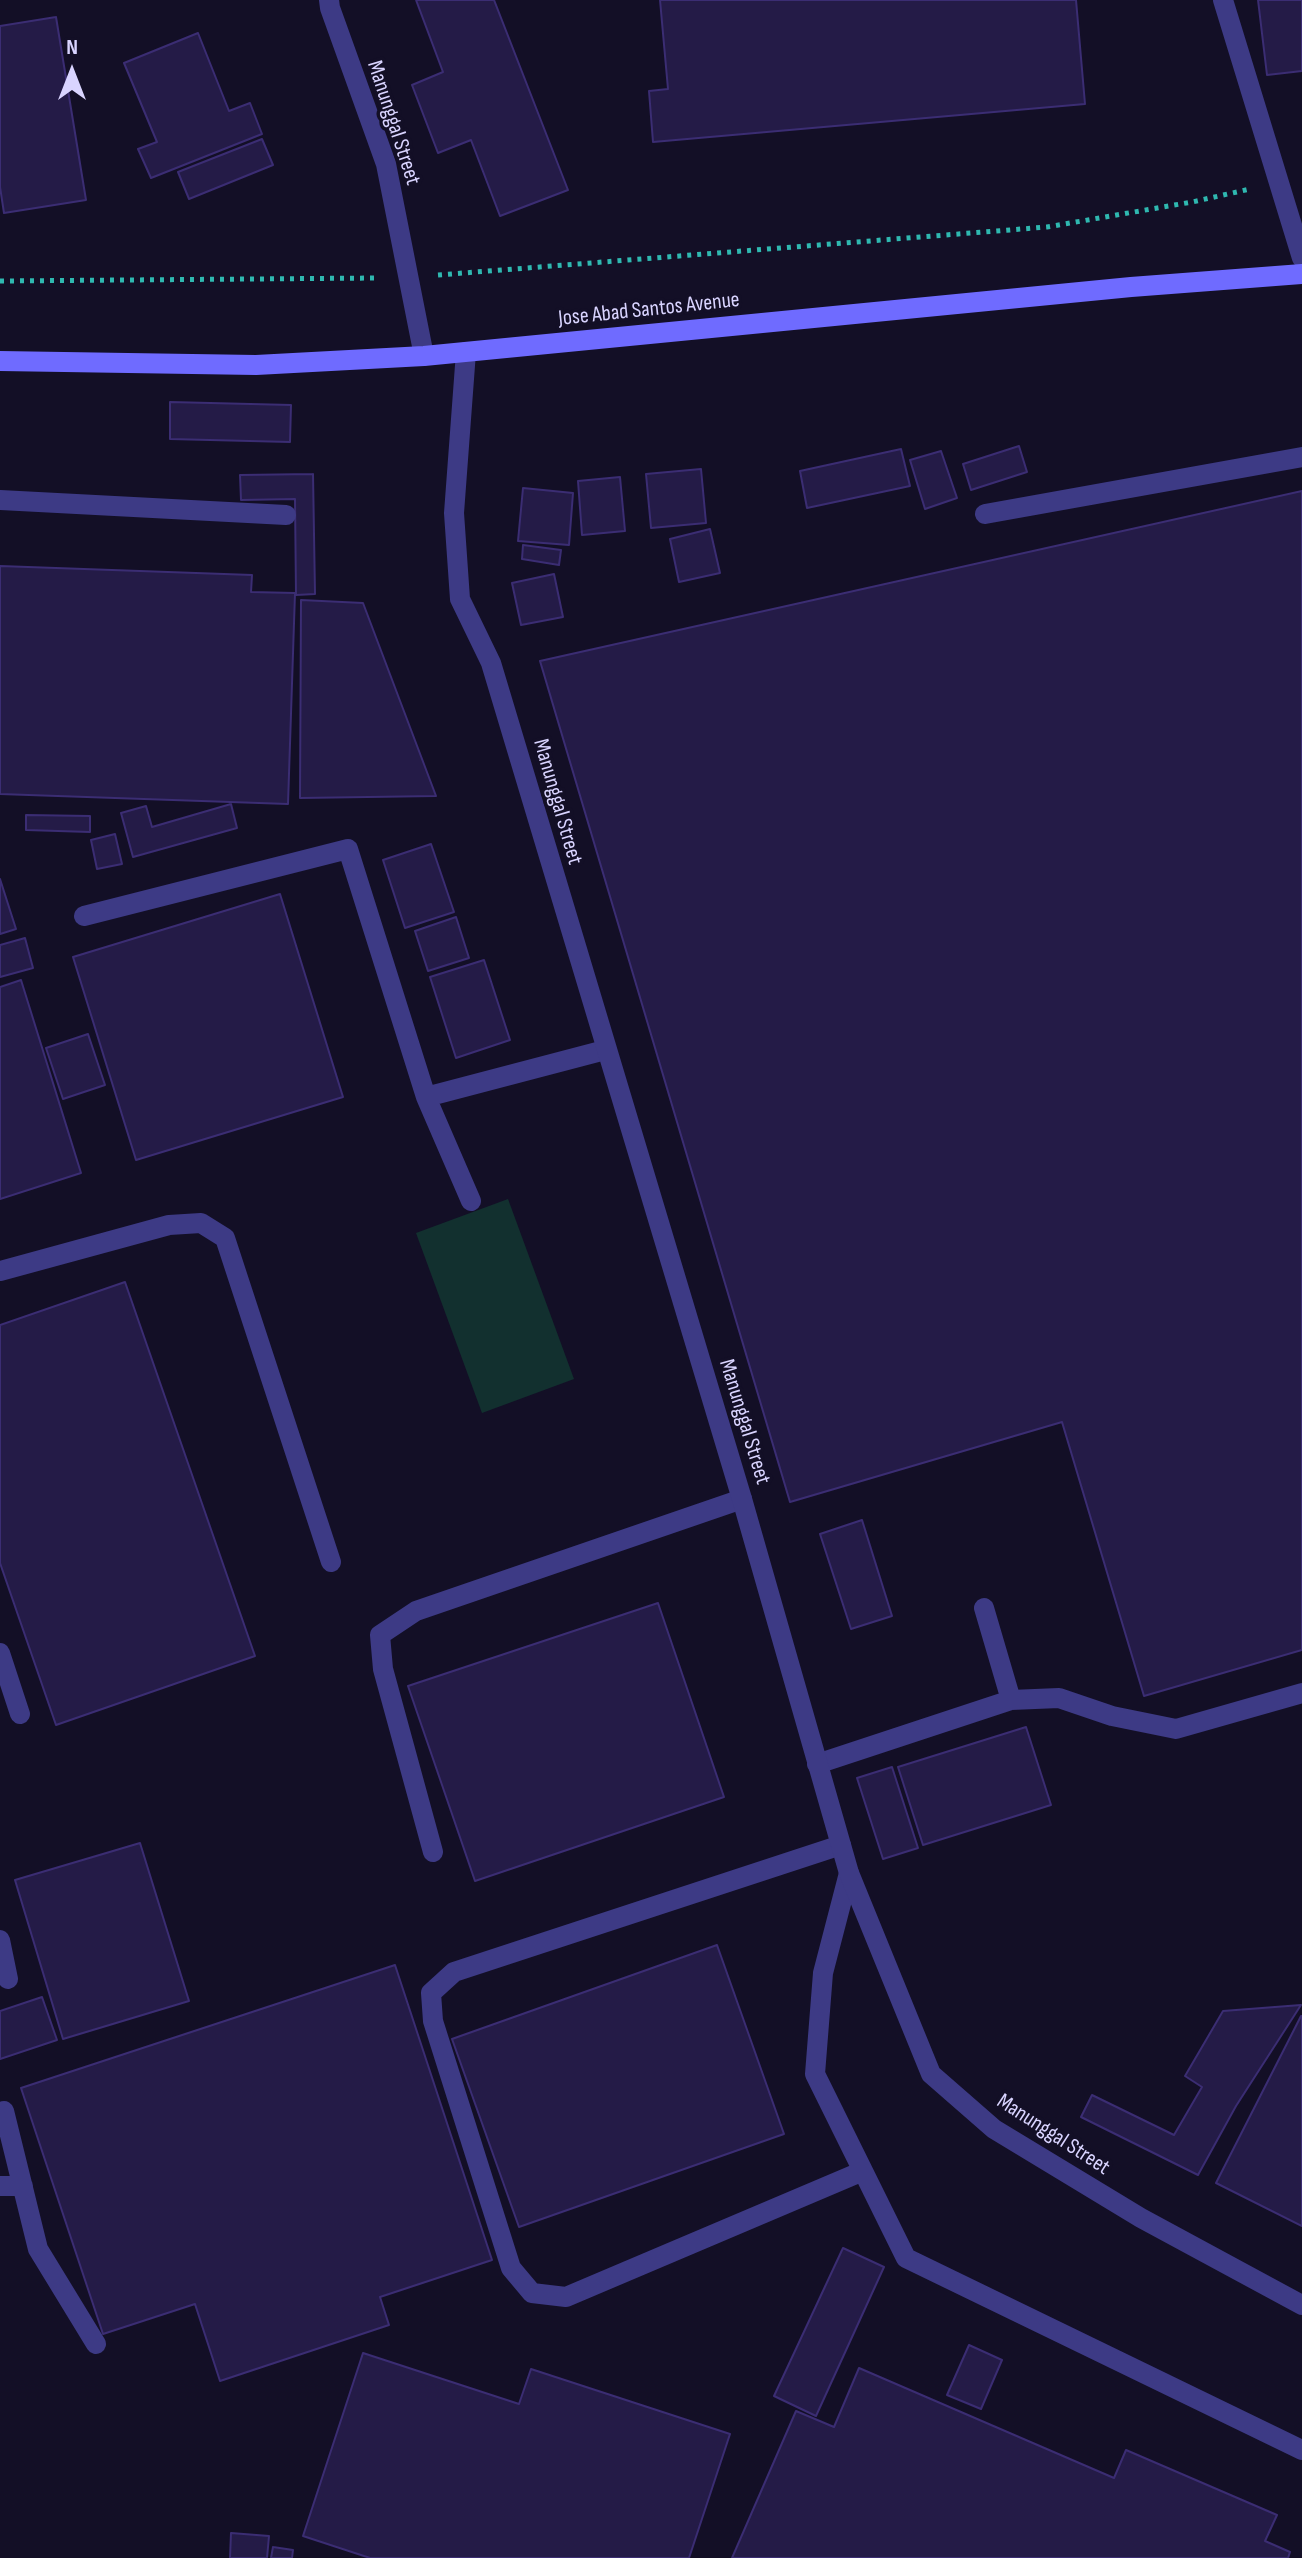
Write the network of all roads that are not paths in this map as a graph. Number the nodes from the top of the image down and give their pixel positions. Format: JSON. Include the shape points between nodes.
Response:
{"nodes":[{"id":1,"x":329,"y":0,"type":"edge"},
{"id":2,"x":1223,"y":0,"type":"edge"},
{"id":3,"x":1302,"y":258,"type":"edge"},
{"id":4,"x":1302,"y":274,"type":"edge"},
{"id":5,"x":466,"y":352,"type":"junction"},
{"id":6,"x":424,"y":356,"type":"junction"},
{"id":7,"x":0,"y":361,"type":"edge"},
{"id":8,"x":1302,"y":457,"type":"edge"},
{"id":9,"x":0,"y":500,"type":"edge"},
{"id":10,"x":985,"y":514,"type":"dead end"},
{"id":11,"x":286,"y":515,"type":"dead end"},
{"id":12,"x":84,"y":916,"type":"dead end"},
{"id":13,"x":605,"y":1050,"type":"junction"},
{"id":14,"x":426,"y":1097,"type":"junction"},
{"id":15,"x":471,"y":1201,"type":"dead end"},
{"id":16,"x":0,"y":1271,"type":"edge"},
{"id":17,"x":742,"y":1499,"type":"junction"},
{"id":18,"x":331,"y":1562,"type":"dead end"},
{"id":19,"x":984,"y":1608,"type":"dead end"},
{"id":20,"x":0,"y":1653,"type":"edge"},
{"id":21,"x":1302,"y":1693,"type":"edge"},
{"id":22,"x":1011,"y":1700,"type":"junction"},
{"id":23,"x":20,"y":1714,"type":"dead end"},
{"id":24,"x":817,"y":1764,"type":"junction"},
{"id":25,"x":841,"y":1845,"type":"junction"},
{"id":26,"x":433,"y":1852,"type":"dead end"},
{"id":27,"x":849,"y":1873,"type":"junction"},
{"id":28,"x":0,"y":1940,"type":"edge"},
{"id":29,"x":8,"y":1979,"type":"dead end"},
{"id":30,"x":4,"y":2111,"type":"dead end"},
{"id":31,"x":863,"y":2171,"type":"junction"},
{"id":32,"x":0,"y":2186,"type":"edge"},
{"id":33,"x":23,"y":2186,"type":"junction"},
{"id":34,"x":1302,"y":2305,"type":"edge"},
{"id":35,"x":96,"y":2344,"type":"dead end"},
{"id":36,"x":1302,"y":2450,"type":"edge"}],
"edges":[{"from":1,"to":6,"type":"street","name":"Manunggal Street","via":[[386,164]]},
{"from":2,"to":3,"type":"street"},
{"from":4,"to":5,"type":"main road","name":"Jose Abad Santos Avenue"},
{"from":5,"to":6,"type":"main road","name":"Jose Abad Santos Avenue"},
{"from":5,"to":13,"type":"street","name":"Manunggal Street","via":[[454,513],[460,599],[491,663]]},
{"from":6,"to":7,"type":"main road","name":"Jose Abad Santos Avenue","via":[[256,365]]},
{"from":8,"to":10,"type":"street"},
{"from":9,"to":11,"type":"street"},
{"from":12,"to":14,"type":"street","via":[[348,849]]},
{"from":13,"to":14,"type":"street"},
{"from":13,"to":17,"type":"street","name":"Manunggal Street"},
{"from":14,"to":15,"type":"street"},
{"from":16,"to":18,"type":"street","via":[[169,1225],[201,1223],[225,1238]]},
{"from":17,"to":24,"type":"street","name":"Manunggal Street"},
{"from":17,"to":26,"type":"street","via":[[416,1611],[380,1635],[383,1669]]},
{"from":19,"to":22,"type":"street"},
{"from":20,"to":23,"type":"street"},
{"from":21,"to":22,"type":"street","via":[[1176,1729],[1059,1698]]},
{"from":22,"to":24,"type":"street"},
{"from":24,"to":25,"type":"street","name":"Manunggal Street"},
{"from":25,"to":27,"type":"street","name":"Manunggal Street"},
{"from":25,"to":31,"type":"street","via":[[454,1972],[431,1993],[433,2021],[511,2268],[532,2293],[566,2297]]},
{"from":27,"to":31,"type":"street","via":[[823,1973],[815,2074]]},
{"from":27,"to":34,"type":"street","name":"Manunggal Street","via":[[931,2074],[994,2129],[1141,2218]]},
{"from":28,"to":29,"type":"street"},
{"from":30,"to":33,"type":"street"},
{"from":31,"to":36,"type":"street","via":[[906,2258]]},
{"from":32,"to":33,"type":"street"},
{"from":33,"to":35,"type":"street","via":[[38,2249]]}]}
